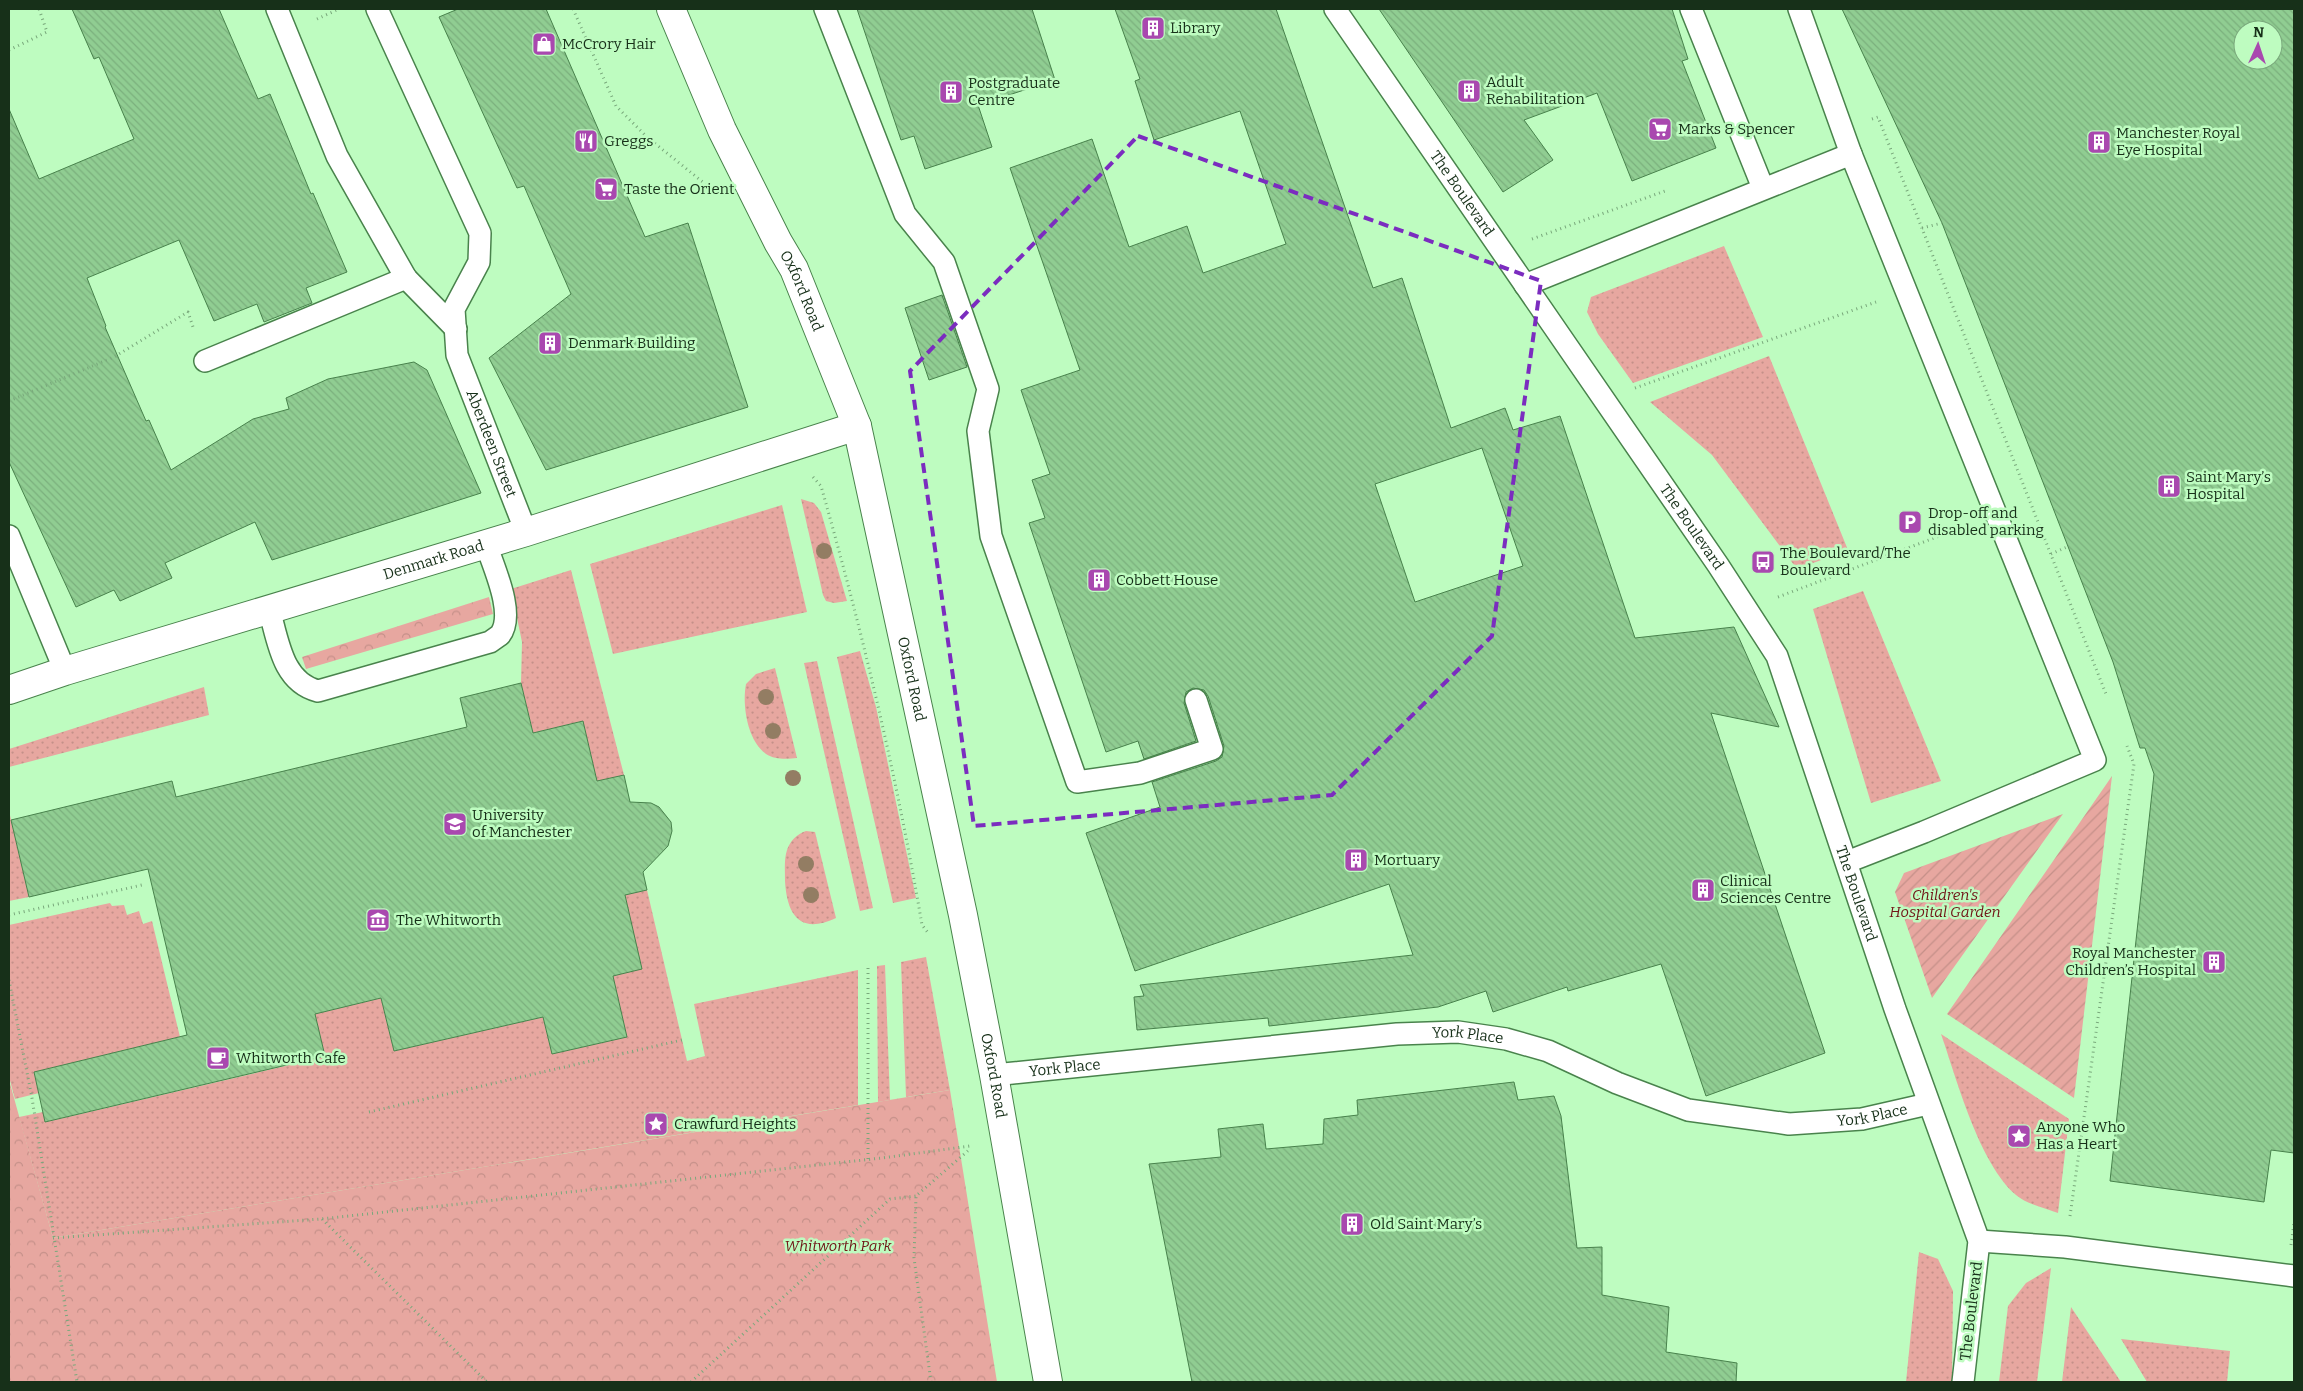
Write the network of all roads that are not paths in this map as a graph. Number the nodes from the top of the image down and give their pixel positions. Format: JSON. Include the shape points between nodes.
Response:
{"nodes":[{"id":1,"x":276,"y":9,"type":"edge"},
{"id":2,"x":377,"y":9,"type":"edge"},
{"id":3,"x":671,"y":9,"type":"edge"},
{"id":4,"x":825,"y":9,"type":"edge"},
{"id":5,"x":1335,"y":9,"type":"edge"},
{"id":6,"x":1694,"y":9,"type":"edge"},
{"id":7,"x":1799,"y":9,"type":"edge"},
{"id":8,"x":1851,"y":154,"type":"junction"},
{"id":9,"x":1763,"y":188,"type":"junction"},
{"id":10,"x":406,"y":278,"type":"junction"},
{"id":11,"x":1525,"y":285,"type":"junction"},
{"id":12,"x":456,"y":330,"type":"junction"},
{"id":13,"x":205,"y":361,"type":"dead end"},
{"id":14,"x":857,"y":426,"type":"junction"},
{"id":15,"x":526,"y":532,"type":"junction"},
{"id":16,"x":9,"y":536,"type":"edge"},
{"id":17,"x":486,"y":544,"type":"junction"},
{"id":18,"x":269,"y":609,"type":"junction"},
{"id":19,"x":65,"y":671,"type":"junction"},
{"id":20,"x":9,"y":690,"type":"edge"},
{"id":21,"x":1196,"y":700,"type":"dead end"},
{"id":22,"x":1847,"y":862,"type":"junction"},
{"id":23,"x":994,"y":1074,"type":"junction"},
{"id":24,"x":1928,"y":1104,"type":"junction"},
{"id":25,"x":1979,"y":1241,"type":"junction"},
{"id":26,"x":2294,"y":1276,"type":"edge"},
{"id":27,"x":1048,"y":1382,"type":"edge"},
{"id":28,"x":1963,"y":1382,"type":"edge"}],
"edges":[{"from":1,"to":10,"type":"lane","via":[[337,156]]},
{"from":2,"to":12,"type":"lane","name":"Aberdeen Street","via":[[480,233],[479,262],[454,309]]},
{"from":3,"to":14,"type":"main road","name":"Oxford Road","via":[[722,130],[794,269]]},
{"from":4,"to":21,"type":"lane","via":[[905,214],[944,262],[988,389],[978,431],[991,536],[1077,782],[1140,773],[1212,749]]},
{"from":5,"to":11,"type":"lane","name":"The Boulevard"},
{"from":6,"to":9,"type":"lane"},
{"from":7,"to":8,"type":"lane"},
{"from":8,"to":9,"type":"lane"},
{"from":8,"to":22,"type":"lane","via":[[2094,760]]},
{"from":9,"to":11,"type":"lane"},
{"from":10,"to":12,"type":"lane"},
{"from":10,"to":13,"type":"lane"},
{"from":11,"to":22,"type":"lane","name":"The Boulevard","via":[[1777,656]]},
{"from":12,"to":15,"type":"lane","name":"Aberdeen Street","via":[[457,355]]},
{"from":14,"to":15,"type":"main road","name":"Denmark Road"},
{"from":14,"to":23,"type":"main road","name":"Oxford Road","via":[[963,915]]},
{"from":15,"to":17,"type":"main road","name":"Denmark Road"},
{"from":16,"to":19,"type":"lane"},
{"from":17,"to":18,"type":"main road","name":"Denmark Road"},
{"from":17,"to":18,"type":"lane","via":[[506,610],[500,634],[490,642],[318,691],[307,688],[290,673]]},
{"from":18,"to":19,"type":"main road","name":"Denmark Road"},
{"from":19,"to":20,"type":"main road","name":"Denmark Road"},
{"from":22,"to":24,"type":"lane","name":"The Boulevard"},
{"from":23,"to":24,"type":"lane","name":"York Place","via":[[1387,1035],[1458,1032],[1506,1039],[1548,1051],[1617,1083],[1688,1110],[1789,1124],[1862,1119]]},
{"from":23,"to":27,"type":"main road","name":"Oxford Road"},
{"from":24,"to":25,"type":"lane","name":"The Boulevard"},
{"from":25,"to":26,"type":"lane","via":[[2065,1246]]},
{"from":25,"to":28,"type":"lane","name":"The Boulevard"}]}
